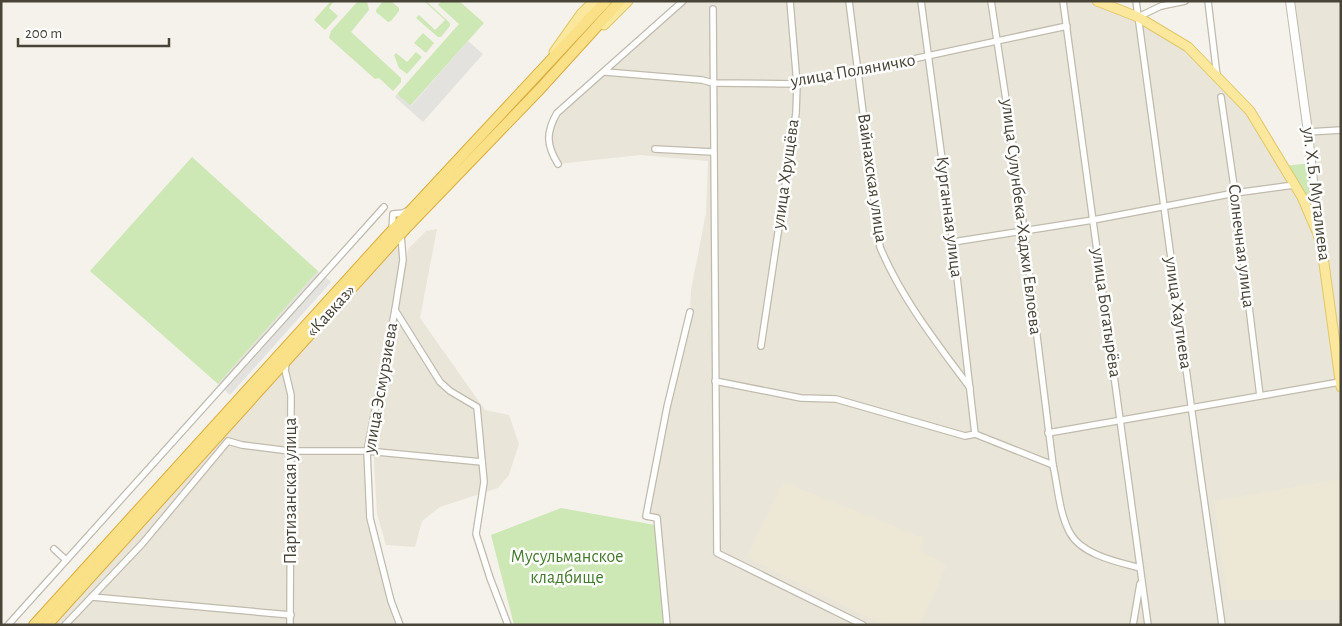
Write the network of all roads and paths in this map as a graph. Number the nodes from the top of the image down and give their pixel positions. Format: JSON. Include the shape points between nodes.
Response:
{"nodes":[{"id":1,"x":594,"y":1,"type":"edge"},
{"id":2,"x":606,"y":1,"type":"edge"},
{"id":3,"x":620,"y":1,"type":"edge"},
{"id":4,"x":628,"y":1,"type":"edge"},
{"id":5,"x":682,"y":1,"type":"edge"},
{"id":6,"x":790,"y":1,"type":"edge"},
{"id":7,"x":849,"y":1,"type":"edge"},
{"id":8,"x":921,"y":1,"type":"edge"},
{"id":9,"x":991,"y":1,"type":"edge"},
{"id":10,"x":1063,"y":1,"type":"edge"},
{"id":11,"x":1097,"y":1,"type":"edge"},
{"id":12,"x":1136,"y":1,"type":"edge"},
{"id":13,"x":1185,"y":1,"type":"edge"},
{"id":14,"x":1208,"y":1,"type":"edge"},
{"id":15,"x":1290,"y":1,"type":"edge"},
{"id":16,"x":713,"y":9,"type":"dead end"},
{"id":17,"x":1138,"y":17,"type":"junction"},
{"id":18,"x":1068,"y":26,"type":"junction"},
{"id":19,"x":997,"y":41,"type":"junction"},
{"id":20,"x":928,"y":57,"type":"junction"},
{"id":21,"x":858,"y":71,"type":"junction"},
{"id":22,"x":605,"y":72,"type":"junction"},
{"id":23,"x":1216,"y":76,"type":"junction"},
{"id":24,"x":713,"y":83,"type":"junction"},
{"id":25,"x":798,"y":84,"type":"junction"},
{"id":26,"x":528,"y":86,"type":"junction"},
{"id":27,"x":540,"y":89,"type":"junction"},
{"id":28,"x":1221,"y":97,"type":"dead end"},
{"id":29,"x":1341,"y":130,"type":"edge"},
{"id":30,"x":1308,"y":132,"type":"junction"},
{"id":31,"x":655,"y":149,"type":"dead end"},
{"id":32,"x":713,"y":152,"type":"junction"},
{"id":33,"x":558,"y":164,"type":"dead end"},
{"id":34,"x":1313,"y":180,"type":"junction"},
{"id":35,"x":1294,"y":185,"type":"junction"},
{"id":36,"x":1235,"y":193,"type":"junction"},
{"id":37,"x":1302,"y":197,"type":"junction"},
{"id":38,"x":384,"y":207,"type":"dead end"},
{"id":39,"x":1164,"y":207,"type":"junction"},
{"id":40,"x":1093,"y":220,"type":"junction"},
{"id":41,"x":1024,"y":232,"type":"junction"},
{"id":42,"x":401,"y":233,"type":"junction"},
{"id":43,"x":1318,"y":234,"type":"junction"},
{"id":44,"x":953,"y":242,"type":"junction"},
{"id":45,"x":389,"y":246,"type":"junction"},
{"id":46,"x":402,"y":250,"type":"junction"},
{"id":47,"x":395,"y":310,"type":"junction"},
{"id":48,"x":690,"y":312,"type":"dead end"},
{"id":49,"x":760,"y":346,"type":"dead end"},
{"id":50,"x":1338,"y":346,"type":"edge"},
{"id":51,"x":287,"y":358,"type":"junction"},
{"id":52,"x":269,"y":379,"type":"junction"},
{"id":53,"x":715,"y":381,"type":"junction"},
{"id":54,"x":1340,"y":382,"type":"edge"},
{"id":55,"x":288,"y":383,"type":"junction"},
{"id":56,"x":1341,"y":387,"type":"edge"},
{"id":57,"x":971,"y":389,"type":"junction"},
{"id":58,"x":1260,"y":396,"type":"junction"},
{"id":59,"x":1191,"y":408,"type":"junction"},
{"id":60,"x":1121,"y":420,"type":"junction"},
{"id":61,"x":1048,"y":433,"type":"junction"},
{"id":62,"x":975,"y":434,"type":"junction"},
{"id":63,"x":367,"y":450,"type":"junction"},
{"id":64,"x":290,"y":451,"type":"junction"},
{"id":65,"x":482,"y":462,"type":"junction"},
{"id":66,"x":1053,"y":465,"type":"junction"},
{"id":67,"x":54,"y":549,"type":"dead end"},
{"id":68,"x":66,"y":560,"type":"junction"},
{"id":69,"x":1140,"y":568,"type":"junction"},
{"id":70,"x":1142,"y":577,"type":"junction"},
{"id":71,"x":92,"y":597,"type":"junction"},
{"id":72,"x":291,"y":615,"type":"junction"},
{"id":73,"x":52,"y":623,"type":"edge"},
{"id":74,"x":8,"y":625,"type":"edge"},
{"id":75,"x":34,"y":625,"type":"edge"},
{"id":76,"x":64,"y":625,"type":"edge"},
{"id":77,"x":290,"y":625,"type":"edge"},
{"id":78,"x":400,"y":625,"type":"edge"},
{"id":79,"x":508,"y":625,"type":"edge"},
{"id":80,"x":667,"y":625,"type":"edge"},
{"id":81,"x":863,"y":625,"type":"edge"},
{"id":82,"x":1133,"y":625,"type":"edge"},
{"id":83,"x":1148,"y":625,"type":"edge"},
{"id":84,"x":1222,"y":625,"type":"edge"}],
"edges":[{"from":1,"to":26,"type":"main road"},
{"from":2,"to":26,"type":"highway","name":"«Кавказ»"},
{"from":3,"to":27,"type":"highway","name":"«Кавказ»"},
{"from":4,"to":27,"type":"main road"},
{"from":5,"to":22,"type":"street"},
{"from":6,"to":25,"type":"street","name":"улица Хрущёва"},
{"from":7,"to":21,"type":"street","name":"Вайнахская улица"},
{"from":8,"to":20,"type":"street","name":"Курганная улица"},
{"from":9,"to":19,"type":"street","name":"улица Сулунбека-Хаджи Евлоева"},
{"from":10,"to":18,"type":"street","name":"улица Богатырёва"},
{"from":11,"to":17,"type":"main road"},
{"from":12,"to":17,"type":"street","name":"улица Хаутиева"},
{"from":13,"to":17,"type":"street","via":[[1161,6]]},
{"from":14,"to":23,"type":"street"},
{"from":15,"to":30,"type":"street","name":"ул. Х.Б. Муталиева"},
{"from":16,"to":24,"type":"street"},
{"from":17,"to":23,"type":"main road","via":[[1188,47]]},
{"from":17,"to":39,"type":"street","name":"улица Хаутиева"},
{"from":18,"to":19,"type":"street","name":"улица Поляничко"},
{"from":18,"to":40,"type":"street","name":"улица Богатырёва"},
{"from":19,"to":20,"type":"street","name":"улица Поляничко"},
{"from":19,"to":41,"type":"street","name":"улица Сулунбека-Хаджи Евлоева"},
{"from":20,"to":21,"type":"street","name":"улица Поляничко"},
{"from":20,"to":44,"type":"street","name":"Курганная улица"},
{"from":21,"to":25,"type":"street","name":"улица Поляничко"},
{"from":21,"to":57,"type":"street","name":"Вайнахская улица","via":[[880,247],[888,268],[927,331]]},
{"from":22,"to":24,"type":"street","name":"улица Поляничко"},
{"from":22,"to":33,"type":"street","via":[[557,113],[548,140]]},
{"from":23,"to":35,"type":"main road","via":[[1250,111]]},
{"from":24,"to":25,"type":"street","name":"улица Поляничко"},
{"from":24,"to":32,"type":"street"},
{"from":25,"to":49,"type":"street","name":"улица Хрущёва"},
{"from":26,"to":75,"type":"highway","name":"«Кавказ»","via":[[388,235]]},
{"from":27,"to":42,"type":"highway","name":"«Кавказ»"},
{"from":28,"to":36,"type":"street","name":"Солнечная улица"},
{"from":29,"to":30,"type":"street"},
{"from":30,"to":34,"type":"street","name":"ул. Х.Б. Муталиева"},
{"from":31,"to":32,"type":"street"},
{"from":32,"to":53,"type":"street"},
{"from":34,"to":37,"type":"street","via":[[1310,192]]},
{"from":34,"to":43,"type":"street","name":"ул. Х.Б. Муталиева"},
{"from":35,"to":36,"type":"street"},
{"from":35,"to":37,"type":"main road"},
{"from":36,"to":39,"type":"street"},
{"from":36,"to":58,"type":"street","name":"Солнечная улица"},
{"from":37,"to":43,"type":"main road"},
{"from":38,"to":68,"type":"street"},
{"from":39,"to":40,"type":"street"},
{"from":39,"to":59,"type":"street","name":"улица Хаутиева"},
{"from":40,"to":41,"type":"street"},
{"from":40,"to":60,"type":"street","name":"улица Богатырёва"},
{"from":41,"to":44,"type":"street"},
{"from":41,"to":61,"type":"street","name":"улица Сулунбека-Хаджи Евлоева"},
{"from":42,"to":45,"type":"highway","name":"«Кавказ»"},
{"from":42,"to":46,"type":"street","name":"улица Эсмурзиева"},
{"from":43,"to":50,"type":"main road","name":"ул. Х.Б. Муталиева"},
{"from":44,"to":57,"type":"street","name":"Курганная улица"},
{"from":45,"to":46,"type":"street"},
{"from":45,"to":51,"type":"highway","name":"«Кавказ»"},
{"from":46,"to":47,"type":"street","name":"улица Эсмурзиева"},
{"from":47,"to":63,"type":"street","name":"улица Эсмурзиева"},
{"from":47,"to":65,"type":"street","via":[[440,382],[477,407]]},
{"from":48,"to":80,"type":"street","via":[[646,516],[657,518]]},
{"from":50,"to":54,"type":"main road","name":"ул. Х.Б. Муталиева"},
{"from":51,"to":52,"type":"highway","name":"«Кавказ»"},
{"from":51,"to":55,"type":"street","name":"Партизанская улица"},
{"from":52,"to":55,"type":"street","via":[[281,375]]},
{"from":52,"to":73,"type":"highway","name":"«Кавказ»"},
{"from":53,"to":62,"type":"street","via":[[801,398],[836,399],[965,436]]},
{"from":53,"to":81,"type":"street","via":[[717,553]]},
{"from":54,"to":56,"type":"main road","name":"ул. Х.Б. Муталиева"},
{"from":54,"to":58,"type":"street"},
{"from":55,"to":64,"type":"street","name":"Партизанская улица","via":[[291,395]]},
{"from":57,"to":62,"type":"street","name":"Курганная улица"},
{"from":58,"to":59,"type":"street"},
{"from":59,"to":60,"type":"street"},
{"from":59,"to":84,"type":"street","name":"улица Хаутиева"},
{"from":60,"to":61,"type":"street"},
{"from":60,"to":69,"type":"street","name":"улица Богатырёва"},
{"from":61,"to":66,"type":"street","name":"улица Сулунбека-Хаджи Евлоева"},
{"from":62,"to":66,"type":"street"},
{"from":63,"to":64,"type":"street"},
{"from":63,"to":65,"type":"street"},
{"from":63,"to":78,"type":"street","name":"улица Эсмурзиева","via":[[370,518]]},
{"from":64,"to":71,"type":"street","via":[[228,441],[142,544]]},
{"from":64,"to":72,"type":"street","name":"Партизанская улица"},
{"from":65,"to":79,"type":"street","via":[[484,482],[476,534]]},
{"from":66,"to":69,"type":"street","name":"улица Сулунбека-Хаджи Евлоева","via":[[1064,518],[1071,534],[1083,547],[1108,560]]},
{"from":67,"to":68,"type":"street"},
{"from":68,"to":74,"type":"street"},
{"from":69,"to":70,"type":"street","name":"улица Богатырёва"},
{"from":70,"to":82,"type":"street"},
{"from":70,"to":83,"type":"street","name":"улица Богатырёва"},
{"from":71,"to":72,"type":"street"},
{"from":71,"to":76,"type":"street"},
{"from":72,"to":77,"type":"street","name":"Партизанская улица"}]}
